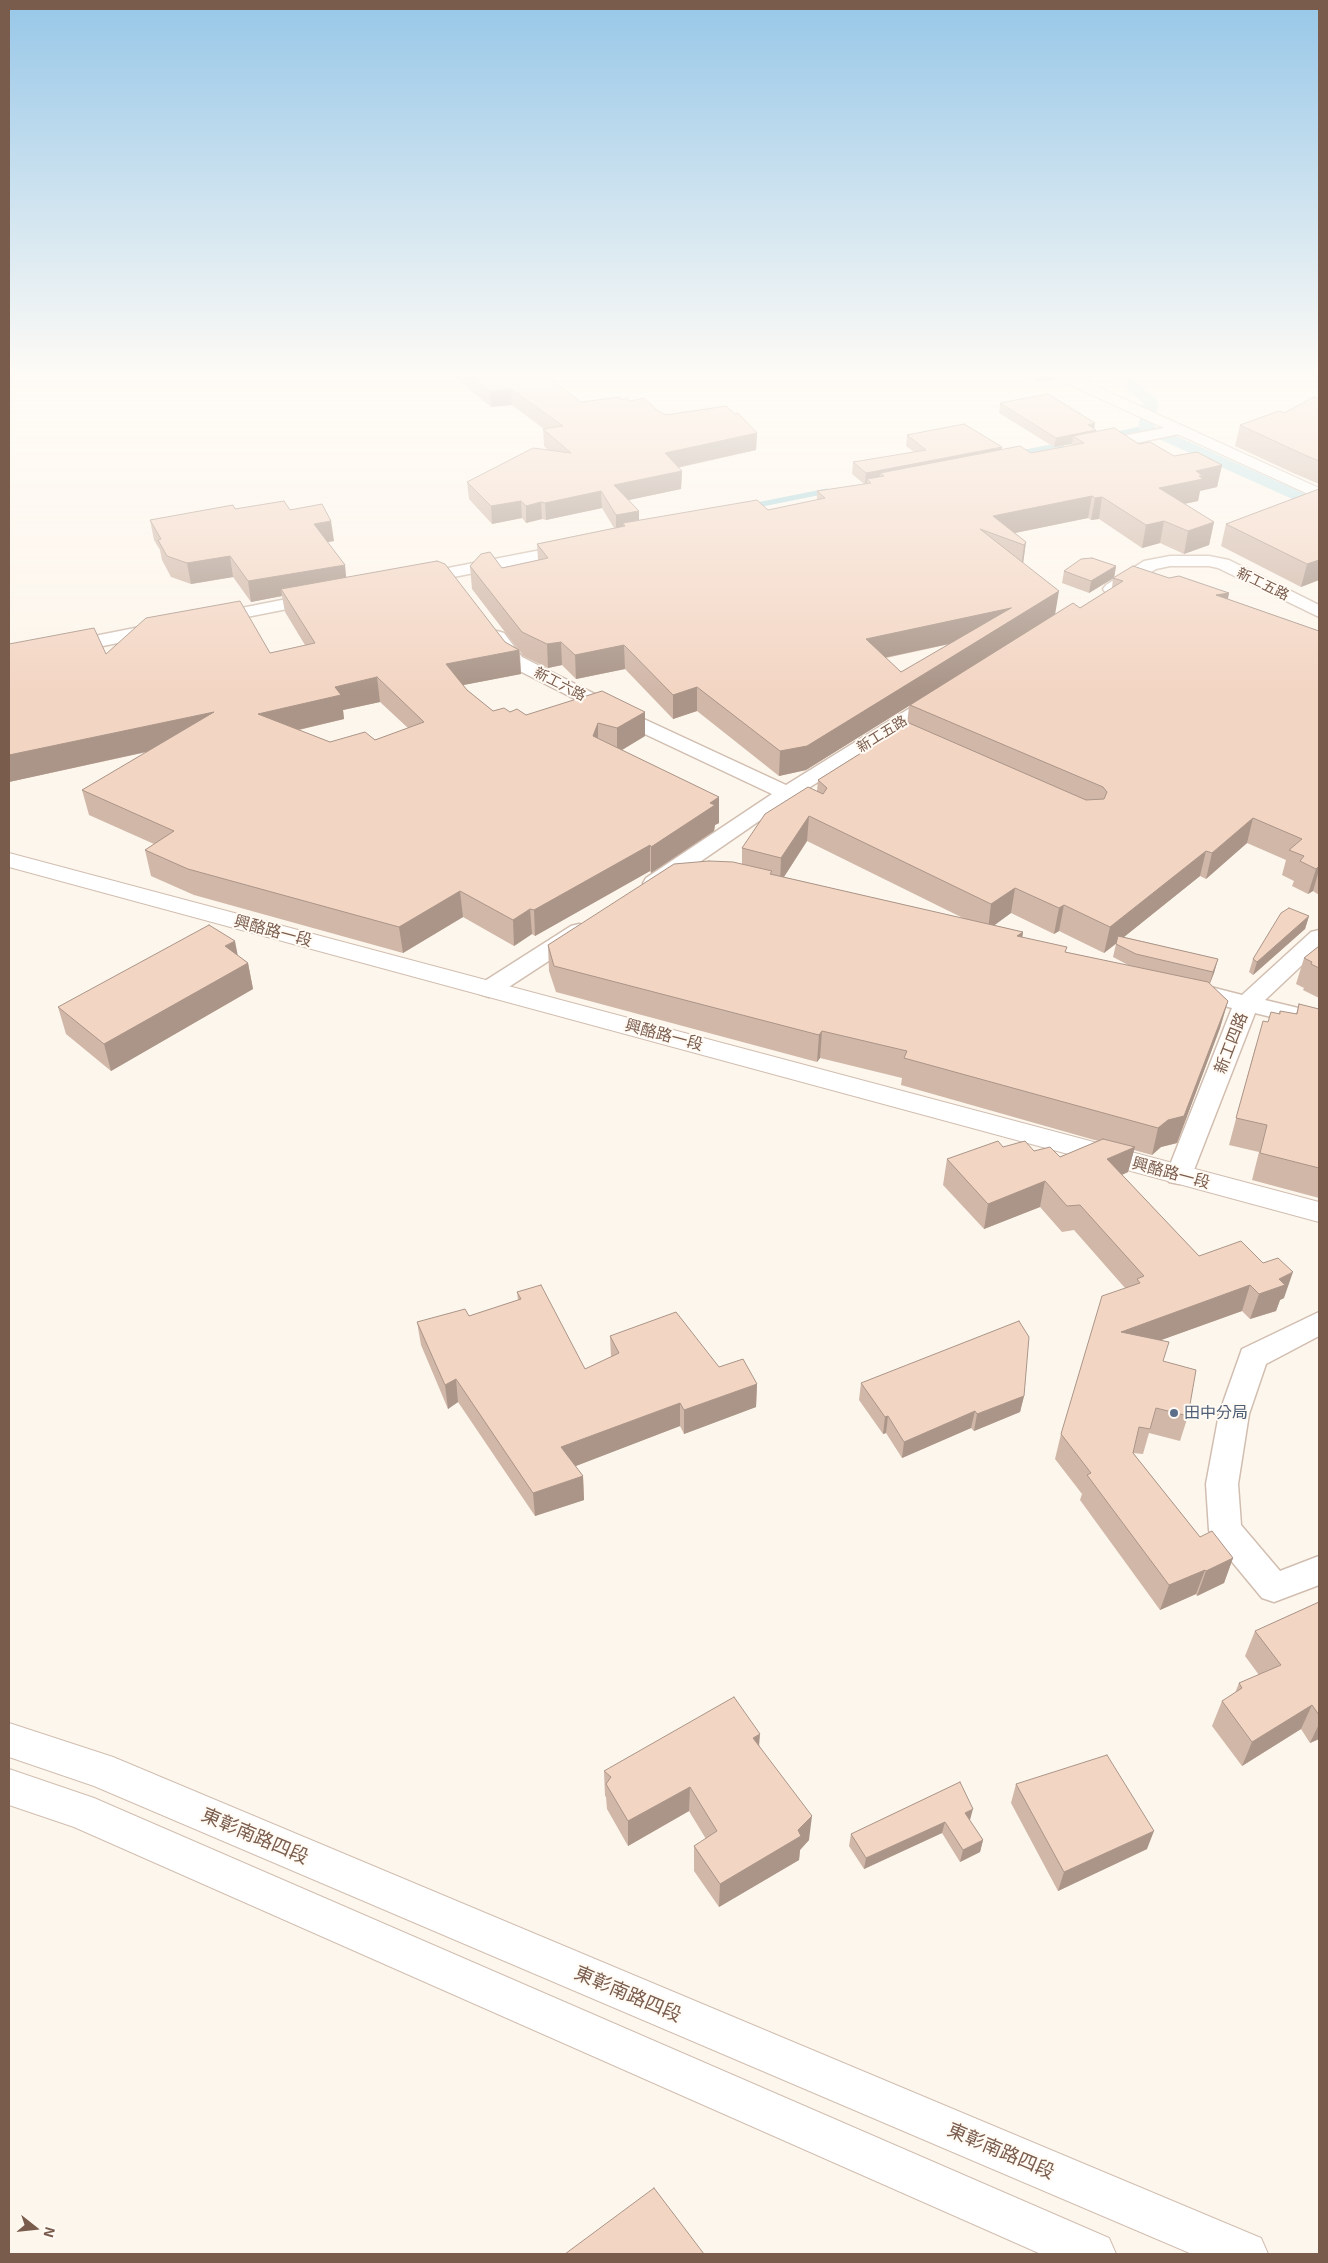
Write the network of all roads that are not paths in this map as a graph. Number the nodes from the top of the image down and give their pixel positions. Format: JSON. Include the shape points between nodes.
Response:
{"nodes":[{"id":1,"x":1292,"y":482,"type":"edge"},
{"id":2,"x":1319,"y":494,"type":"edge"},
{"id":3,"x":584,"y":546,"type":"edge"},
{"id":4,"x":400,"y":582,"type":"edge"},
{"id":5,"x":333,"y":595,"type":"edge"},
{"id":6,"x":1100,"y":597,"type":"edge"},
{"id":7,"x":1319,"y":612,"type":"edge"},
{"id":8,"x":198,"y":622,"type":"edge"},
{"id":9,"x":178,"y":625,"type":"edge"},
{"id":10,"x":487,"y":625,"type":"edge"},
{"id":11,"x":9,"y":659,"type":"edge"},
{"id":12,"x":956,"y":687,"type":"edge"},
{"id":13,"x":787,"y":794,"type":"junction"},
{"id":14,"x":9,"y":860,"type":"edge"},
{"id":15,"x":679,"y":867,"type":"junction"},
{"id":16,"x":708,"y":874,"type":"edge"},
{"id":17,"x":638,"y":893,"type":"edge"},
{"id":18,"x":596,"y":920,"type":"edge"},
{"id":19,"x":1319,"y":937,"type":"edge"},
{"id":20,"x":1169,"y":985,"type":"edge"},
{"id":21,"x":489,"y":989,"type":"junction"},
{"id":22,"x":1246,"y":1004,"type":"junction"},
{"id":23,"x":1319,"y":1021,"type":"edge"},
{"id":24,"x":1180,"y":1175,"type":"junction"},
{"id":25,"x":1319,"y":1212,"type":"edge"},
{"id":26,"x":1319,"y":1323,"type":"edge"},
{"id":27,"x":1319,"y":1570,"type":"edge"},
{"id":28,"x":9,"y":1740,"type":"edge"},
{"id":29,"x":9,"y":1787,"type":"edge"},
{"id":30,"x":1092,"y":2254,"type":"edge"},
{"id":31,"x":1245,"y":2254,"type":"edge"}],
"edges":[{"from":1,"to":2,"type":"street"},
{"from":3,"to":4,"type":"street","via":[[454,580]]},
{"from":5,"to":8,"type":"street"},
{"from":6,"to":7,"type":"street","name":"新工五路","via":[[1150,565],[1192,560],[1223,564]]},
{"from":9,"to":11,"type":"street"},
{"from":10,"to":13,"type":"street","name":"新工六路","via":[[515,661]]},
{"from":12,"to":13,"type":"street","name":"新工五路","via":[[897,733]]},
{"from":13,"to":15,"type":"street","name":"新工五路"},
{"from":14,"to":21,"type":"street","name":"興酪路一段"},
{"from":15,"to":16,"type":"street"},
{"from":15,"to":17,"type":"street","name":"新工五路"},
{"from":18,"to":21,"type":"street"},
{"from":19,"to":22,"type":"street","name":"新工四路"},
{"from":20,"to":22,"type":"street"},
{"from":21,"to":24,"type":"street","name":"興酪路一段"},
{"from":22,"to":23,"type":"street"},
{"from":22,"to":24,"type":"street","name":"新工四路"},
{"from":24,"to":25,"type":"street","name":"興酪路一段"},
{"from":26,"to":27,"type":"street","via":[[1253,1357],[1234,1414],[1222,1484],[1225,1530],[1274,1588]]},
{"from":28,"to":31,"type":"street","name":"東彰南路四段","via":[[100,1770]]},
{"from":29,"to":30,"type":"street","via":[[80,1811]]}]}
